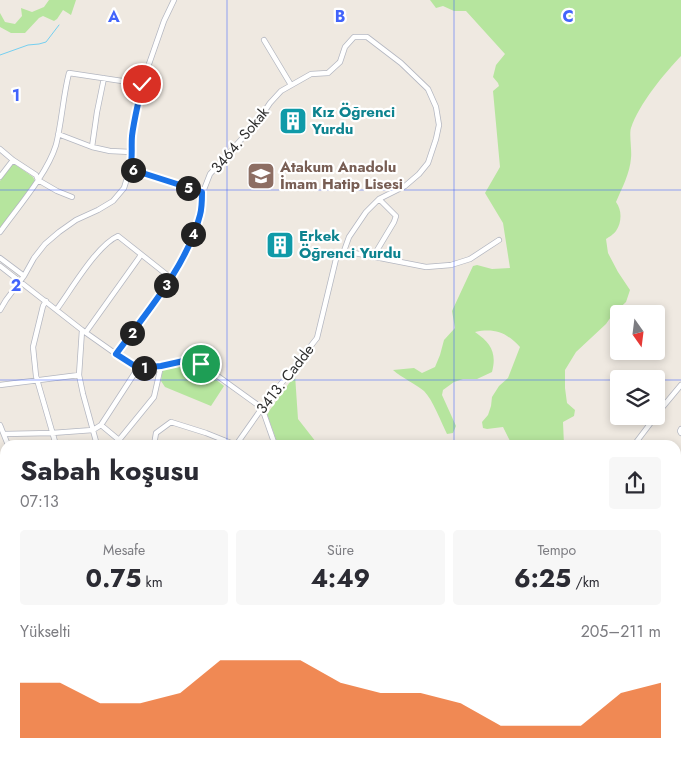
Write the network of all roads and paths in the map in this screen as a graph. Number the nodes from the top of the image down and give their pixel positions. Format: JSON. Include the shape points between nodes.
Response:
{"nodes":[{"id":1,"x":174,"y":0,"type":"edge"},
{"id":2,"x":354,"y":37,"type":"joint"},
{"id":3,"x":264,"y":40,"type":"dead end"},
{"id":4,"x":104,"y":78,"type":"junction"},
{"id":5,"x":142,"y":84,"type":"junction"},
{"id":6,"x":291,"y":85,"type":"junction"},
{"id":7,"x":58,"y":134,"type":"junction"},
{"id":8,"x":92,"y":147,"type":"junction"},
{"id":9,"x":0,"y":149,"type":"edge"},
{"id":10,"x":131,"y":152,"type":"junction"},
{"id":11,"x":13,"y":160,"type":"junction"},
{"id":12,"x":130,"y":169,"type":"junction"},
{"id":13,"x":0,"y":177,"type":"edge"},
{"id":14,"x":38,"y":180,"type":"junction"},
{"id":15,"x":202,"y":192,"type":"junction"},
{"id":16,"x":72,"y":197,"type":"dead end"},
{"id":17,"x":379,"y":199,"type":"junction"},
{"id":18,"x":0,"y":232,"type":"edge"},
{"id":19,"x":499,"y":240,"type":"dead end"},
{"id":20,"x":344,"y":251,"type":"junction"},
{"id":21,"x":141,"y":255,"type":"junction"},
{"id":22,"x":373,"y":257,"type":"junction"},
{"id":23,"x":0,"y":258,"type":"edge"},
{"id":24,"x":0,"y":266,"type":"edge"},
{"id":25,"x":24,"y":276,"type":"junction"},
{"id":26,"x":170,"y":278,"type":"junction"},
{"id":27,"x":20,"y":282,"type":"junction"},
{"id":28,"x":46,"y":301,"type":"junction"},
{"id":29,"x":0,"y":310,"type":"edge"},
{"id":30,"x":57,"y":310,"type":"junction"},
{"id":31,"x":84,"y":331,"type":"junction"},
{"id":32,"x":116,"y":354,"type":"junction"},
{"id":33,"x":161,"y":366,"type":"junction"},
{"id":34,"x":138,"y":368,"type":"junction"},
{"id":35,"x":79,"y":375,"type":"junction"},
{"id":36,"x":38,"y":381,"type":"junction"},
{"id":37,"x":0,"y":385,"type":"edge"},
{"id":38,"x":681,"y":385,"type":"edge"},
{"id":39,"x":665,"y":405,"type":"edge"},
{"id":40,"x":262,"y":408,"type":"junction"},
{"id":41,"x":0,"y":425,"type":"edge"},
{"id":42,"x":101,"y":425,"type":"junction"},
{"id":43,"x":649,"y":425,"type":"edge"},
{"id":44,"x":93,"y":430,"type":"junction"},
{"id":45,"x":52,"y":433,"type":"junction"},
{"id":46,"x":4,"y":434,"type":"junction"},
{"id":47,"x":6,"y":440,"type":"edge"},
{"id":48,"x":54,"y":440,"type":"edge"},
{"id":49,"x":95,"y":440,"type":"edge"},
{"id":50,"x":119,"y":440,"type":"joint"},
{"id":51,"x":155,"y":440,"type":"edge"},
{"id":52,"x":224,"y":440,"type":"edge"},
{"id":53,"x":240,"y":440,"type":"edge"},
{"id":54,"x":273,"y":440,"type":"edge"},
{"id":55,"x":638,"y":440,"type":"edge"}],
"edges":[{"from":1,"to":5,"type":"street"},
{"from":2,"to":6,"type":"street","name":"3464. Sokak","via":[[345,47],[340,62],[328,73],[311,74]]},
{"from":2,"to":17,"type":"street","name":"3413. Cadde","via":[[367,37],[428,89],[439,125],[428,162],[419,174],[405,186]]},
{"from":3,"to":6,"type":"street"},
{"from":4,"to":5,"type":"street"},
{"from":4,"to":7,"type":"street","via":[[69,73]]},
{"from":4,"to":8,"type":"street"},
{"from":5,"to":10,"type":"street"},
{"from":6,"to":15,"type":"street","name":"3464. Sokak","via":[[270,103],[210,174]]},
{"from":7,"to":8,"type":"street"},
{"from":7,"to":14,"type":"street","via":[[52,155]]},
{"from":8,"to":10,"type":"street","via":[[110,152]]},
{"from":9,"to":11,"type":"street"},
{"from":10,"to":12,"type":"street"},
{"from":11,"to":13,"type":"street"},
{"from":11,"to":14,"type":"street","via":[[36,175]]},
{"from":12,"to":15,"type":"street"},
{"from":12,"to":25,"type":"street","via":[[124,188],[112,202],[59,232],[45,244]]},
{"from":14,"to":16,"type":"street"},
{"from":14,"to":18,"type":"street"},
{"from":15,"to":26,"type":"street","name":"3464. Sokak","via":[[200,214],[192,238]]},
{"from":17,"to":20,"type":"street","name":"3413. Cadde","via":[[360,219]]},
{"from":17,"to":22,"type":"street","via":[[396,216]]},
{"from":19,"to":22,"type":"street","via":[[470,258],[452,264],[426,267]]},
{"from":20,"to":22,"type":"street"},
{"from":20,"to":40,"type":"street","name":"3413. Cadde","via":[[336,259],[317,338]]},
{"from":21,"to":26,"type":"street"},
{"from":21,"to":30,"type":"street","via":[[118,236],[112,238],[93,258]]},
{"from":21,"to":31,"type":"street"},
{"from":23,"to":25,"type":"street"},
{"from":24,"to":27,"type":"street"},
{"from":25,"to":27,"type":"street"},
{"from":26,"to":32,"type":"street","name":"3464. Sokak"},
{"from":27,"to":28,"type":"street"},
{"from":27,"to":29,"type":"street"},
{"from":28,"to":30,"type":"street"},
{"from":28,"to":36,"type":"street","via":[[33,347]]},
{"from":30,"to":31,"type":"street"},
{"from":31,"to":32,"type":"street"},
{"from":31,"to":35,"type":"street"},
{"from":32,"to":34,"type":"street"},
{"from":33,"to":34,"type":"street"},
{"from":33,"to":40,"type":"street","via":[[188,360],[201,364]]},
{"from":33,"to":50,"type":"street","via":[[154,397]]},
{"from":34,"to":42,"type":"street"},
{"from":35,"to":36,"type":"street"},
{"from":35,"to":44,"type":"street"},
{"from":36,"to":37,"type":"street"},
{"from":36,"to":45,"type":"street"},
{"from":38,"to":39,"type":"street"},
{"from":40,"to":53,"type":"street","name":"3413. Cadde"},
{"from":40,"to":54,"type":"street"},
{"from":41,"to":46,"type":"street"},
{"from":42,"to":44,"type":"street"},
{"from":42,"to":50,"type":"street"},
{"from":43,"to":55,"type":"street"},
{"from":44,"to":45,"type":"street"},
{"from":44,"to":49,"type":"street"},
{"from":45,"to":46,"type":"street"},
{"from":45,"to":48,"type":"street"},
{"from":46,"to":47,"type":"street"},
{"from":51,"to":52,"type":"street","via":[[156,433],[171,422]]}]}
